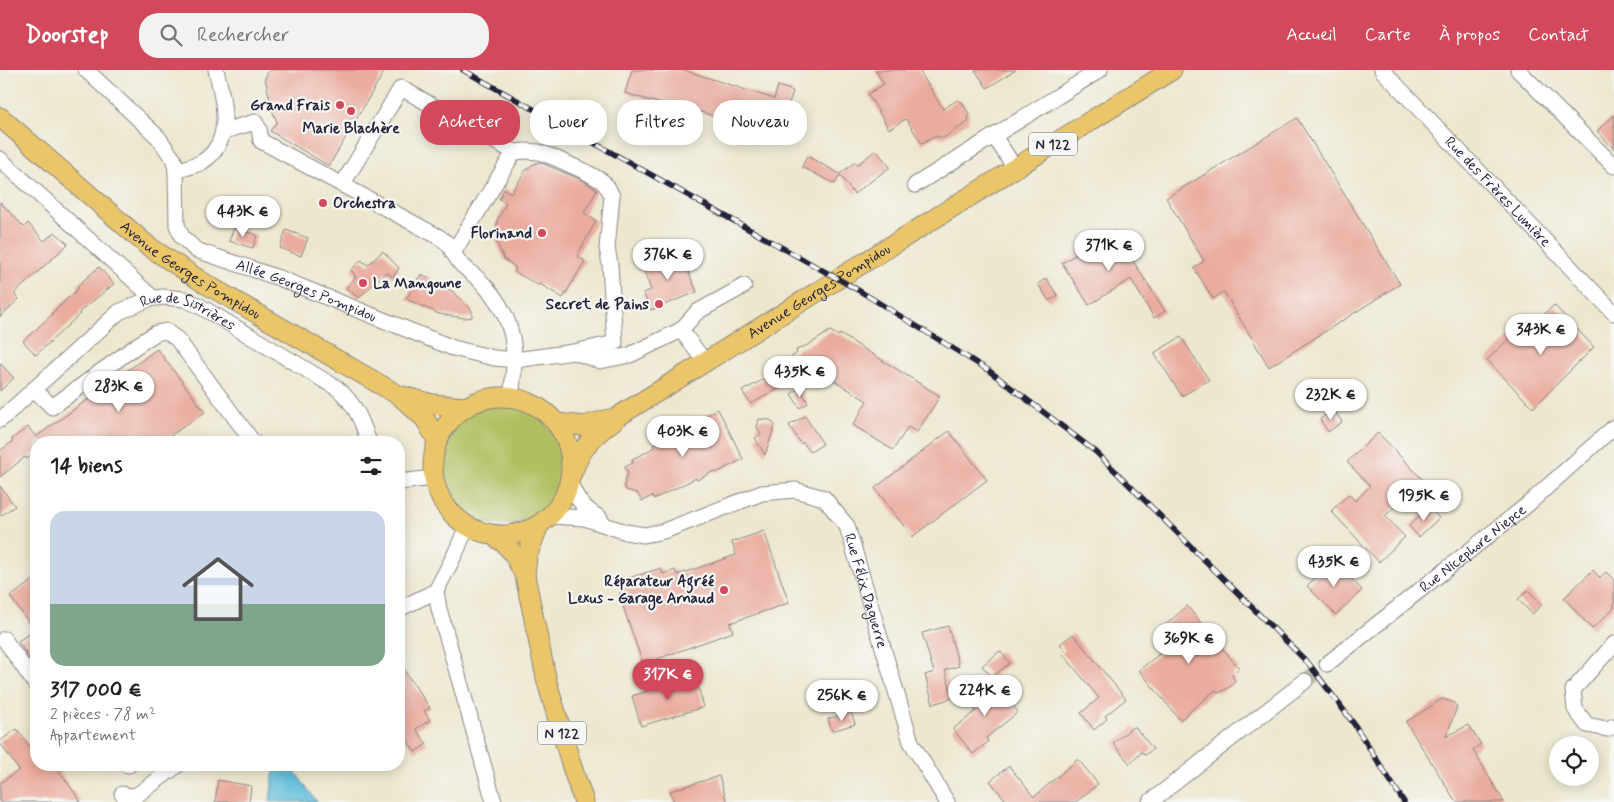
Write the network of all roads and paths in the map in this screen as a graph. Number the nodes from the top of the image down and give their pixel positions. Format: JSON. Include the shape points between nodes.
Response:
{"nodes":[{"id":1,"x":86,"y":70,"type":"edge"},
{"id":2,"x":216,"y":70,"type":"edge"},
{"id":3,"x":1100,"y":70,"type":"edge"},
{"id":4,"x":1172,"y":70,"type":"edge"},
{"id":5,"x":1382,"y":70,"type":"edge"},
{"id":6,"x":1518,"y":70,"type":"edge"},
{"id":7,"x":0,"y":117,"type":"edge"},
{"id":8,"x":224,"y":131,"type":"junction"},
{"id":9,"x":994,"y":136,"type":"junction"},
{"id":10,"x":514,"y":152,"type":"junction"},
{"id":11,"x":0,"y":158,"type":"edge"},
{"id":12,"x":1614,"y":166,"type":"edge"},
{"id":13,"x":1015,"y":168,"type":"junction"},
{"id":14,"x":176,"y":171,"type":"junction"},
{"id":15,"x":342,"y":185,"type":"junction"},
{"id":16,"x":915,"y":185,"type":"dead end"},
{"id":17,"x":453,"y":253,"type":"junction"},
{"id":18,"x":744,"y":286,"type":"dead end"},
{"id":19,"x":153,"y":298,"type":"junction"},
{"id":20,"x":1614,"y":313,"type":"edge"},
{"id":21,"x":682,"y":330,"type":"junction"},
{"id":22,"x":574,"y":352,"type":"junction"},
{"id":23,"x":515,"y":360,"type":"junction"},
{"id":24,"x":705,"y":362,"type":"junction"},
{"id":25,"x":34,"y":389,"type":"junction"},
{"id":26,"x":400,"y":396,"type":"junction"},
{"id":27,"x":511,"y":396,"type":"junction"},
{"id":28,"x":465,"y":406,"type":"junction"},
{"id":29,"x":622,"y":414,"type":"junction"},
{"id":30,"x":0,"y":420,"type":"edge"},
{"id":31,"x":557,"y":423,"type":"junction"},
{"id":32,"x":1614,"y":427,"type":"edge"},
{"id":33,"x":249,"y":436,"type":"edge"},
{"id":34,"x":367,"y":436,"type":"edge"},
{"id":35,"x":437,"y":440,"type":"junction"},
{"id":36,"x":433,"y":478,"type":"junction"},
{"id":37,"x":571,"y":478,"type":"junction"},
{"id":38,"x":405,"y":481,"type":"edge"},
{"id":39,"x":545,"y":520,"type":"junction"},
{"id":40,"x":467,"y":526,"type":"junction"},
{"id":41,"x":618,"y":530,"type":"junction"},
{"id":42,"x":491,"y":534,"type":"junction"},
{"id":43,"x":525,"y":576,"type":"junction"},
{"id":44,"x":436,"y":590,"type":"junction"},
{"id":45,"x":405,"y":606,"type":"edge"},
{"id":46,"x":4,"y":640,"type":"dead end"},
{"id":47,"x":1614,"y":644,"type":"edge"},
{"id":48,"x":1327,"y":664,"type":"tunnel mouth"},
{"id":49,"x":30,"y":677,"type":"edge"},
{"id":50,"x":1305,"y":680,"type":"tunnel mouth"},
{"id":51,"x":1614,"y":726,"type":"edge"},
{"id":52,"x":170,"y":771,"type":"edge"},
{"id":53,"x":122,"y":794,"type":"dead end"},
{"id":54,"x":494,"y":802,"type":"edge"},
{"id":55,"x":584,"y":802,"type":"edge"},
{"id":56,"x":948,"y":802,"type":"edge"},
{"id":57,"x":1150,"y":802,"type":"edge"}],
"edges":[{"from":1,"to":14,"type":"street","name":"Allée Georges Pompidou","via":[[158,137],[174,160]]},
{"from":2,"to":8,"type":"street","via":[[222,94]]},
{"from":3,"to":9,"type":"street"},
{"from":4,"to":13,"type":"main road","name":"Avenue Georges Pompidou","number":"N 122"},
{"from":5,"to":20,"type":"street","name":"Rue des Frères Lumière"},
{"from":6,"to":12,"type":"street"},
{"from":7,"to":26,"type":"main road","name":"Avenue Georges Pompidou","via":[[148,246],[204,283]]},
{"from":8,"to":14,"type":"street","via":[[216,151],[200,163]]},
{"from":8,"to":15,"type":"street","via":[[255,122],[261,141]]},
{"from":9,"to":13,"type":"street"},
{"from":9,"to":16,"type":"street"},
{"from":10,"to":15,"type":"street","via":[[401,88]]},
{"from":10,"to":17,"type":"street"},
{"from":10,"to":22,"type":"street","name":"Allée Georges Pompidou","via":[[539,152],[568,162],[602,182],[612,196],[607,248],[615,343]]},
{"from":11,"to":19,"type":"street"},
{"from":13,"to":24,"type":"main road","name":"Avenue Georges Pompidou","number":"N 122"},
{"from":14,"to":23,"type":"street","name":"Allée Georges Pompidou","via":[[177,226],[182,237],[196,250],[278,278],[453,348]]},
{"from":15,"to":17,"type":"street","via":[[439,237]]},
{"from":17,"to":23,"type":"street","via":[[500,306],[510,325]]},
{"from":18,"to":21,"type":"street","via":[[696,312]]},
{"from":19,"to":25,"type":"street","name":"Rue de Sistrières","via":[[119,312]]},
{"from":19,"to":34,"type":"street","name":"Rue de Sistrières","via":[[184,298],[338,388],[359,415]]},
{"from":21,"to":22,"type":"street","via":[[630,355],[600,361]]},
{"from":21,"to":24,"type":"street"},
{"from":22,"to":23,"type":"street","name":"Allée Georges Pompidou"},
{"from":23,"to":27,"type":"street"},
{"from":24,"to":29,"type":"main road","name":"Avenue Georges Pompidou","number":"N 122"},
{"from":25,"to":30,"type":"street","name":"Rue de Sistrières"},
{"from":25,"to":33,"type":"street","via":[[52,407],[139,344],[156,333],[166,331],[177,339]]},
{"from":26,"to":28,"type":"main road","via":[[432,404]]},
{"from":26,"to":35,"type":"main road","via":[[425,419]]},
{"from":27,"to":28,"type":"main road","via":[[495,396]]},
{"from":27,"to":31,"type":"main road","via":[[529,401]]},
{"from":28,"to":35,"type":"main road","via":[[448,421]]},
{"from":29,"to":31,"type":"main road","name":"Avenue Georges Pompidou","via":[[584,426]]},
{"from":29,"to":37,"type":"main road","name":"Avenue Georges Pompidou","number":"N 122","via":[[587,443]]},
{"from":31,"to":37,"type":"main road","via":[[569,446]]},
{"from":32,"to":48,"type":"street","name":"Rue Nicephore Niepce","via":[[1526,505]]},
{"from":35,"to":36,"type":"main road","via":[[432,459]]},
{"from":36,"to":38,"type":"street"},
{"from":36,"to":40,"type":"main road","via":[[451,513]]},
{"from":37,"to":39,"type":"main road","via":[[564,498]]},
{"from":37,"to":41,"type":"street","name":"Rue Félix Daguerre","via":[[576,497],[584,508]]},
{"from":39,"to":41,"type":"street","name":"Rue Félix Daguerre","via":[[584,518]]},
{"from":39,"to":42,"type":"main road","via":[[516,534]]},
{"from":39,"to":43,"type":"main road","number":"N 122","via":[[527,556]]},
{"from":40,"to":42,"type":"main road"},
{"from":40,"to":44,"type":"street"},
{"from":41,"to":56,"type":"street","name":"Rue Félix Daguerre","via":[[652,534],[762,493],[795,490],[824,498],[847,526],[911,742]]},
{"from":42,"to":43,"type":"main road","number":"N 122","via":[[513,553]]},
{"from":43,"to":55,"type":"main road","number":"N 122","via":[[547,682]]},
{"from":44,"to":45,"type":"street"},
{"from":44,"to":54,"type":"street"},
{"from":46,"to":49,"type":"street"},
{"from":47,"to":51,"type":"street","via":[[1573,690],[1575,709],[1587,725]]},
{"from":50,"to":57,"type":"street"},
{"from":52,"to":53,"type":"street","via":[[137,795]]}]}
